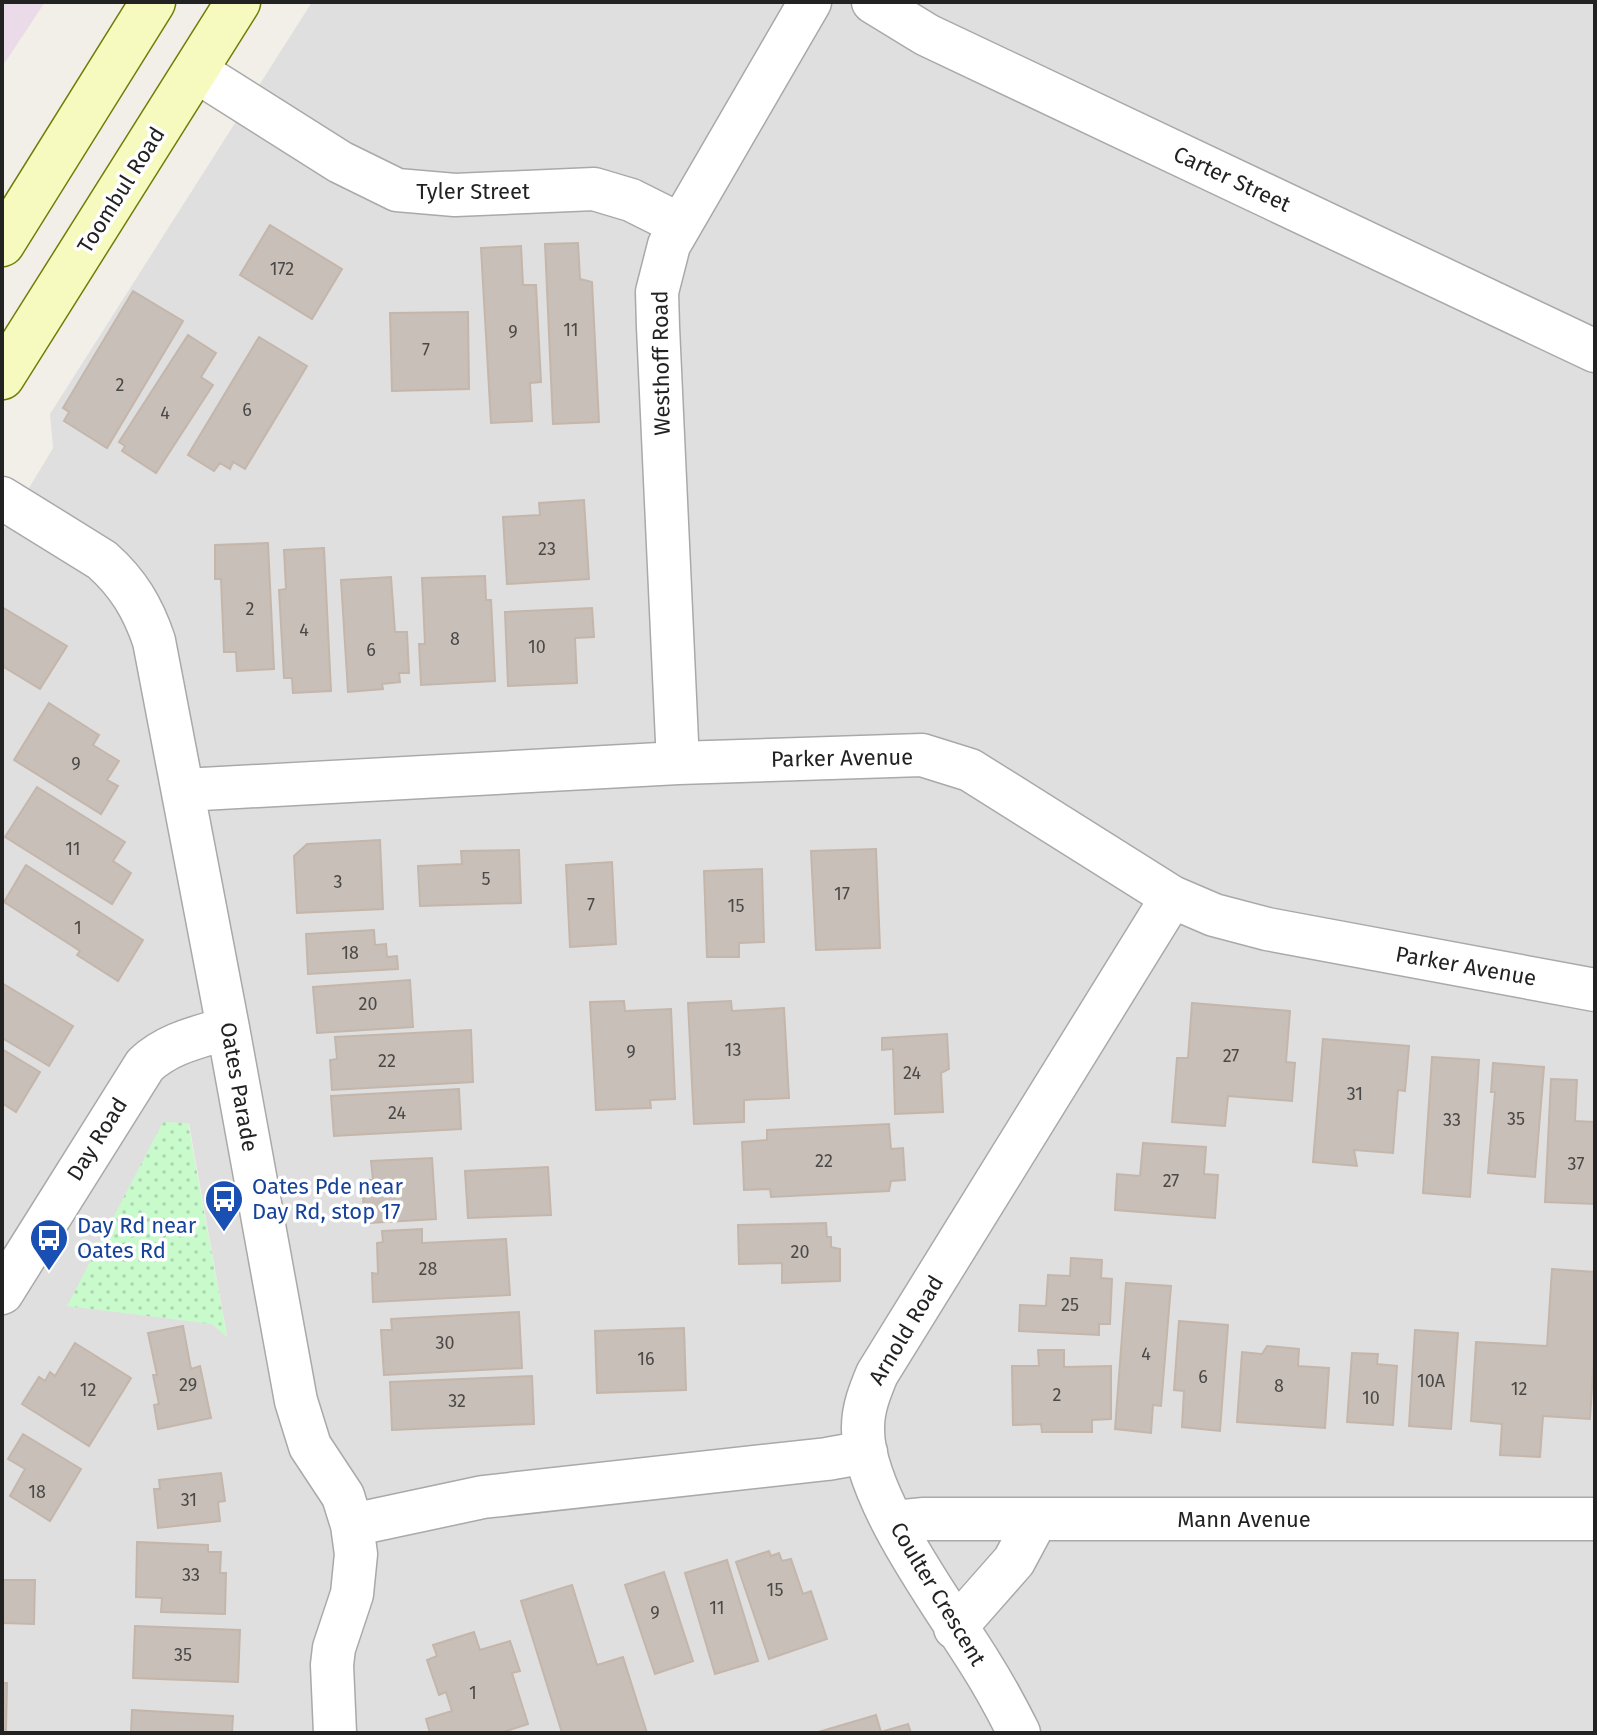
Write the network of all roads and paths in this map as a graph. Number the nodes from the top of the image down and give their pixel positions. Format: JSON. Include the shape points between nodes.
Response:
{"nodes":[{"id":1,"x":153,"y":2,"type":"edge"},
{"id":2,"x":238,"y":2,"type":"edge"},
{"id":3,"x":810,"y":2,"type":"edge"},
{"id":4,"x":873,"y":2,"type":"edge"},
{"id":5,"x":196,"y":71,"type":"junction"},
{"id":6,"x":679,"y":224,"type":"junction"},
{"id":7,"x":2,"y":244,"type":"edge"},
{"id":8,"x":1595,"y":351,"type":"edge"},
{"id":9,"x":2,"y":377,"type":"edge"},
{"id":10,"x":2,"y":498,"type":"edge"},
{"id":11,"x":678,"y":763,"type":"junction"},
{"id":12,"x":184,"y":790,"type":"junction"},
{"id":13,"x":1172,"y":897,"type":"junction"},
{"id":14,"x":1595,"y":990,"type":"edge"},
{"id":15,"x":228,"y":1028,"type":"junction"},
{"id":16,"x":2,"y":1293,"type":"edge"},
{"id":17,"x":866,"y":1452,"type":"junction"},
{"id":18,"x":1595,"y":1519,"type":"edge"},
{"id":19,"x":1036,"y":1520,"type":"junction"},
{"id":20,"x":894,"y":1522,"type":"junction"},
{"id":21,"x":352,"y":1525,"type":"junction"},
{"id":22,"x":955,"y":1628,"type":"junction"},
{"id":23,"x":335,"y":1733,"type":"edge"},
{"id":24,"x":1019,"y":1733,"type":"edge"}],
"edges":[{"from":1,"to":7,"type":"main road"},
{"from":2,"to":5,"type":"main road","name":"Toombul Road"},
{"from":3,"to":6,"type":"street","name":"Westhoff Road"},
{"from":4,"to":8,"type":"street","name":"Carter Street","via":[[927,35]]},
{"from":5,"to":6,"type":"street","name":"Tyler Street","via":[[340,162],[397,190],[455,195],[594,189]]},
{"from":5,"to":9,"type":"main road","name":"Toombul Road"},
{"from":6,"to":11,"type":"street","name":"Westhoff Road","via":[[657,292]]},
{"from":10,"to":12,"type":"street","name":"Oates Parade","via":[[102,560],[139,603],[159,661]]},
{"from":11,"to":12,"type":"street","name":"Parker Avenue"},
{"from":11,"to":13,"type":"street","name":"Parker Avenue","via":[[899,754],[945,760],[970,770]]},
{"from":12,"to":15,"type":"street","name":"Oates Parade"},
{"from":13,"to":14,"type":"street","name":"Parker Avenue","via":[[1267,929]]},
{"from":13,"to":17,"type":"street","name":"Arnold Road","via":[[877,1374],[867,1398]]},
{"from":15,"to":16,"type":"street","name":"Day Road","via":[[174,1046],[145,1065]]},
{"from":15,"to":21,"type":"street","name":"Oates Parade","via":[[296,1401],[310,1446],[343,1496]]},
{"from":17,"to":20,"type":"street","name":"Coulter Crescent"},
{"from":17,"to":21,"type":"street","via":[[483,1497]]},
{"from":18,"to":19,"type":"street","name":"Mann Avenue"},
{"from":19,"to":20,"type":"street","name":"Mann Avenue"},
{"from":19,"to":22,"type":"street","via":[[1014,1561]]},
{"from":20,"to":22,"type":"street","name":"Coulter Crescent"},
{"from":21,"to":23,"type":"street","name":"Oates Parade","via":[[356,1573],[332,1665]]},
{"from":22,"to":24,"type":"street","name":"Coulter Crescent"}]}
